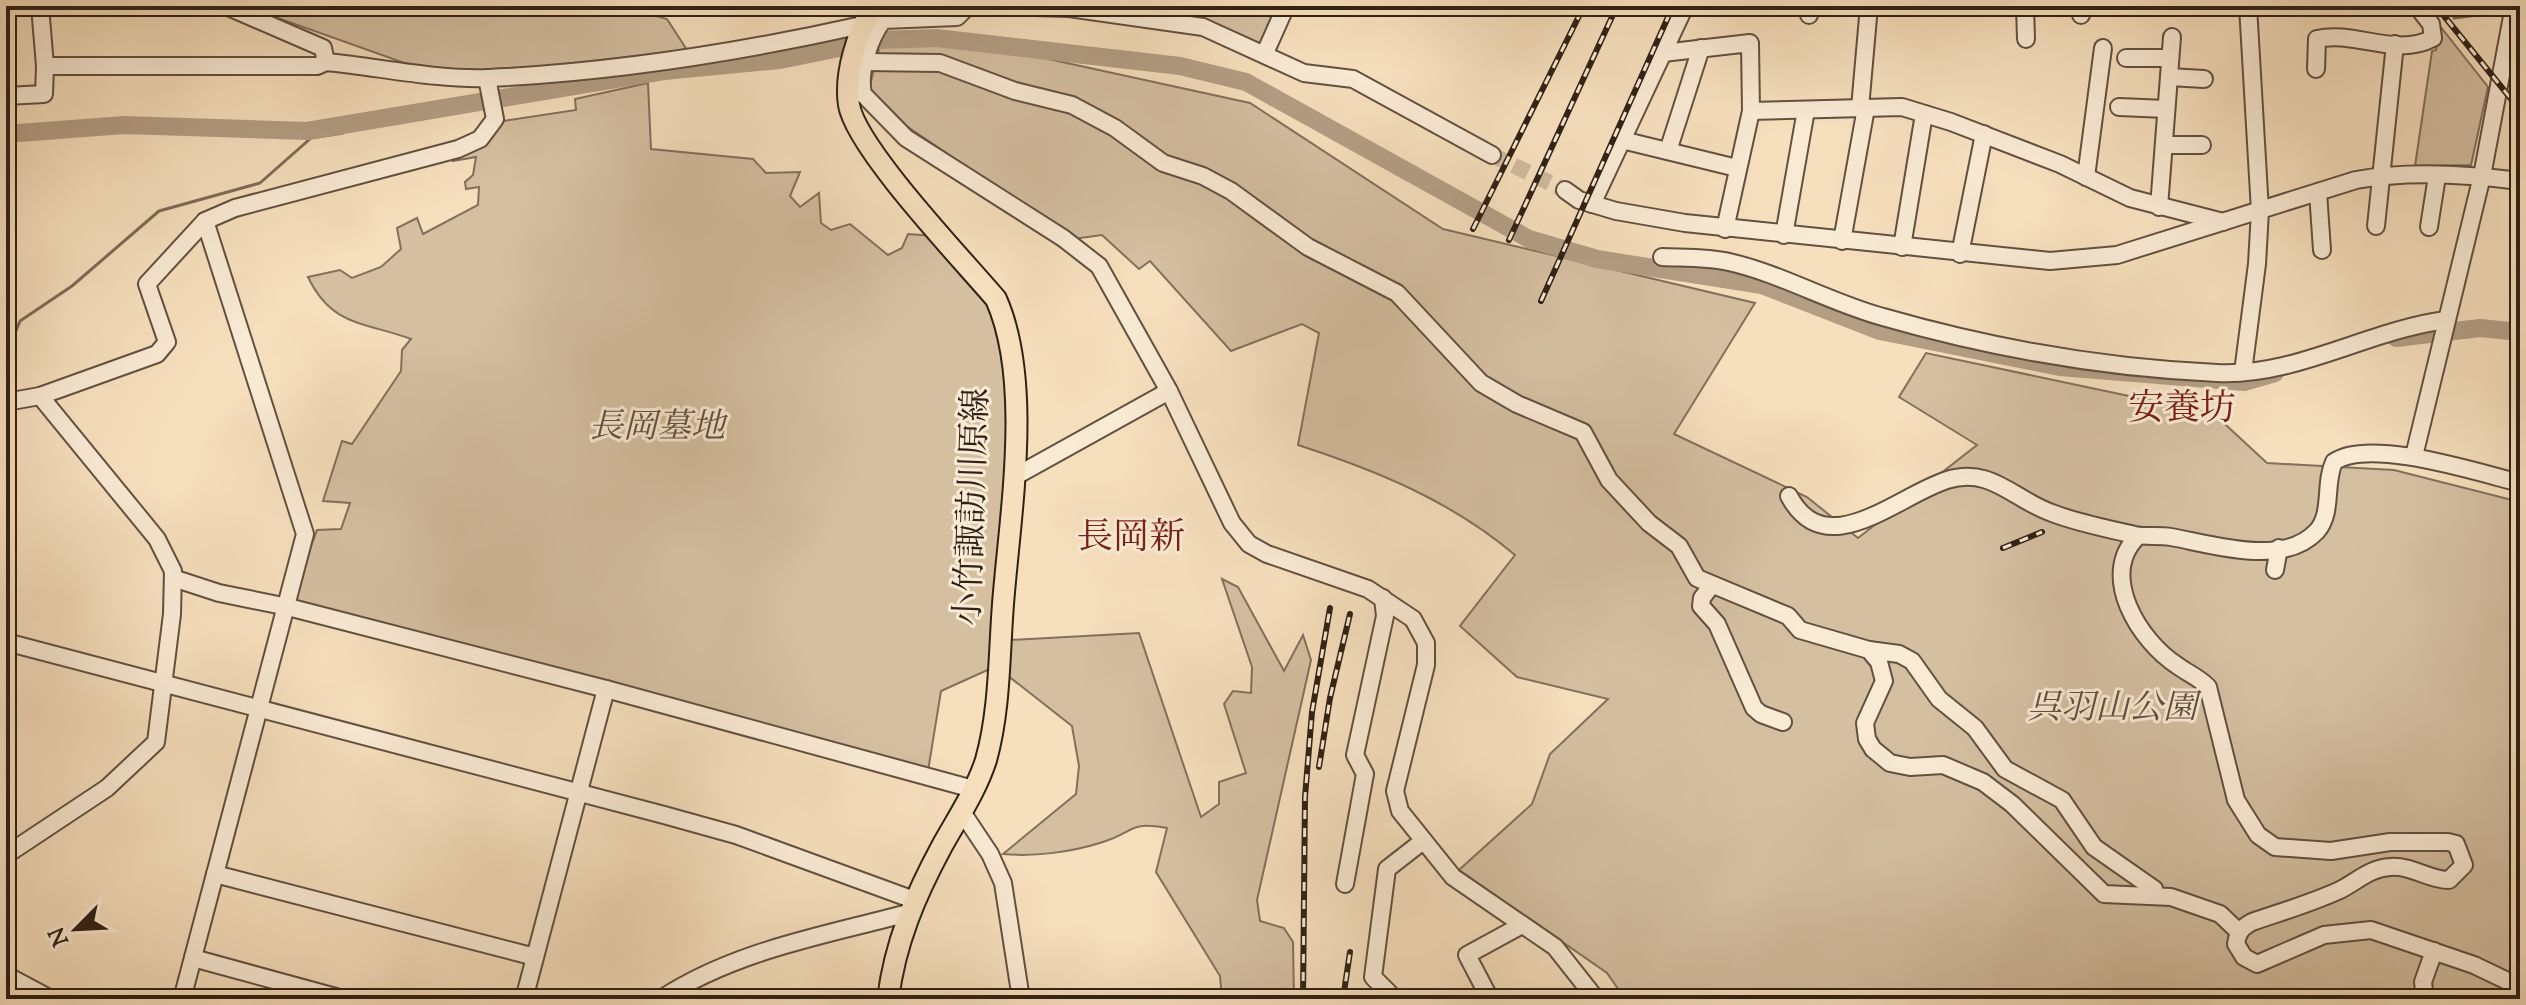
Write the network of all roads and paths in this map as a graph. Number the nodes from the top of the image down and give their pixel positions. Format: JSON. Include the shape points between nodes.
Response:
{"nodes":[{"id":1,"x":40,"y":6,"type":"edge"},
{"id":2,"x":226,"y":6,"type":"edge"},
{"id":3,"x":873,"y":6,"type":"edge"},
{"id":4,"x":1002,"y":6,"type":"edge"},
{"id":5,"x":1286,"y":6,"type":"edge"},
{"id":6,"x":1685,"y":6,"type":"edge"},
{"id":7,"x":1869,"y":6,"type":"edge"},
{"id":8,"x":2025,"y":6,"type":"edge"},
{"id":9,"x":2248,"y":6,"type":"edge"},
{"id":10,"x":2417,"y":6,"type":"edge"},
{"id":11,"x":2514,"y":6,"type":"edge"},
{"id":12,"x":962,"y":12,"type":"edge"},
{"id":13,"x":861,"y":28,"type":"junction"},
{"id":14,"x":2515,"y":32,"type":"edge"},
{"id":15,"x":2172,"y":37,"type":"dead end"},
{"id":16,"x":2026,"y":39,"type":"dead end"},
{"id":17,"x":2395,"y":44,"type":"junction"},
{"id":18,"x":1701,"y":48,"type":"junction"},
{"id":19,"x":2103,"y":48,"type":"dead end"},
{"id":20,"x":1265,"y":53,"type":"junction"},
{"id":21,"x":1663,"y":53,"type":"junction"},
{"id":22,"x":2126,"y":58,"type":"dead end"},
{"id":23,"x":2170,"y":58,"type":"junction"},
{"id":24,"x":859,"y":61,"type":"junction"},
{"id":25,"x":326,"y":62,"type":"junction"},
{"id":26,"x":45,"y":66,"type":"junction"},
{"id":27,"x":2316,"y":69,"type":"dead end"},
{"id":28,"x":2169,"y":77,"type":"junction"},
{"id":29,"x":2204,"y":79,"type":"dead end"},
{"id":30,"x":489,"y":84,"type":"junction"},
{"id":31,"x":6,"y":96,"type":"edge"},
{"id":32,"x":2119,"y":107,"type":"dead end"},
{"id":33,"x":1863,"y":108,"type":"junction"},
{"id":34,"x":2166,"y":109,"type":"junction"},
{"id":35,"x":1806,"y":110,"type":"junction"},
{"id":36,"x":1751,"y":111,"type":"junction"},
{"id":37,"x":1924,"y":114,"type":"junction"},
{"id":38,"x":1984,"y":134,"type":"junction"},
{"id":39,"x":1622,"y":140,"type":"junction"},
{"id":40,"x":2164,"y":145,"type":"junction"},
{"id":41,"x":2202,"y":145,"type":"dead end"},
{"id":42,"x":1668,"y":151,"type":"junction"},
{"id":43,"x":1492,"y":155,"type":"tunnel mouth"},
{"id":44,"x":1737,"y":168,"type":"junction"},
{"id":45,"x":2380,"y":175,"type":"junction"},
{"id":46,"x":2437,"y":176,"type":"junction"},
{"id":47,"x":2482,"y":176,"type":"junction"},
{"id":48,"x":2086,"y":177,"type":"junction"},
{"id":49,"x":2520,"y":181,"type":"edge"},
{"id":50,"x":2318,"y":192,"type":"junction"},
{"id":51,"x":2159,"y":207,"type":"junction"},
{"id":52,"x":2260,"y":211,"type":"junction"},
{"id":53,"x":205,"y":221,"type":"junction"},
{"id":54,"x":2223,"y":222,"type":"junction"},
{"id":55,"x":2376,"y":226,"type":"dead end"},
{"id":56,"x":2429,"y":227,"type":"dead end"},
{"id":57,"x":1725,"y":229,"type":"junction"},
{"id":58,"x":1784,"y":235,"type":"junction"},
{"id":59,"x":1842,"y":241,"type":"junction"},
{"id":60,"x":1902,"y":247,"type":"junction"},
{"id":61,"x":2322,"y":250,"type":"dead end"},
{"id":62,"x":1960,"y":254,"type":"junction"},
{"id":63,"x":1662,"y":257,"type":"dead end"},
{"id":64,"x":2446,"y":320,"type":"junction"},
{"id":65,"x":2243,"y":372,"type":"junction"},
{"id":66,"x":1169,"y":391,"type":"junction"},
{"id":67,"x":40,"y":396,"type":"junction"},
{"id":68,"x":6,"y":402,"type":"edge"},
{"id":69,"x":2414,"y":456,"type":"junction"},
{"id":70,"x":1014,"y":477,"type":"junction"},
{"id":71,"x":2520,"y":483,"type":"edge"},
{"id":72,"x":1789,"y":496,"type":"dead end"},
{"id":73,"x":2138,"y":536,"type":"junction"},
{"id":74,"x":2307,"y":538,"type":"junction"},
{"id":75,"x":2324,"y":545,"type":"dead end"},
{"id":76,"x":2279,"y":548,"type":"junction"},
{"id":77,"x":2275,"y":570,"type":"dead end"},
{"id":78,"x":173,"y":578,"type":"junction"},
{"id":79,"x":1711,"y":586,"type":"junction"},
{"id":80,"x":1383,"y":598,"type":"junction"},
{"id":81,"x":288,"y":607,"type":"junction"},
{"id":82,"x":6,"y":642,"type":"edge"},
{"id":83,"x":1869,"y":650,"type":"junction"},
{"id":84,"x":163,"y":683,"type":"junction"},
{"id":85,"x":606,"y":689,"type":"junction"},
{"id":86,"x":260,"y":708,"type":"junction"},
{"id":87,"x":1783,"y":722,"type":"dead end"},
{"id":88,"x":973,"y":789,"type":"junction"},
{"id":89,"x":578,"y":791,"type":"junction"},
{"id":90,"x":962,"y":812,"type":"junction"},
{"id":91,"x":1423,"y":841,"type":"junction"},
{"id":92,"x":6,"y":855,"type":"edge"},
{"id":93,"x":215,"y":874,"type":"junction"},
{"id":94,"x":1345,"y":884,"type":"dead end"},
{"id":95,"x":2153,"y":894,"type":"junction"},
{"id":96,"x":911,"y":906,"type":"junction"},
{"id":97,"x":1522,"y":925,"type":"junction"},
{"id":98,"x":2239,"y":932,"type":"junction"},
{"id":99,"x":2434,"y":951,"type":"junction"},
{"id":100,"x":535,"y":957,"type":"junction"},
{"id":101,"x":193,"y":958,"type":"junction"},
{"id":102,"x":6,"y":975,"type":"edge"},
{"id":103,"x":2520,"y":987,"type":"edge"},
{"id":104,"x":1392,"y":998,"type":"edge"},
{"id":105,"x":51,"y":999,"type":"edge"},
{"id":106,"x":182,"y":999,"type":"edge"},
{"id":107,"x":343,"y":999,"type":"edge"},
{"id":108,"x":524,"y":999,"type":"edge"},
{"id":109,"x":661,"y":999,"type":"edge"},
{"id":110,"x":888,"y":999,"type":"edge"},
{"id":111,"x":1021,"y":999,"type":"edge"},
{"id":112,"x":1490,"y":999,"type":"edge"},
{"id":113,"x":1596,"y":999,"type":"edge"},
{"id":114,"x":2425,"y":999,"type":"edge"}],
"edges":[{"from":1,"to":26,"type":"street"},
{"from":2,"to":25,"type":"street","via":[[323,48]]},
{"from":3,"to":13,"type":"main road","name":"小竹諏訪川原線"},
{"from":4,"to":20,"type":"street","via":[[1069,8],[1203,27]]},
{"from":5,"to":20,"type":"street"},
{"from":6,"to":21,"type":"street"},
{"from":7,"to":33,"type":"street"},
{"from":8,"to":16,"type":"street"},
{"from":9,"to":52,"type":"street"},
{"from":10,"to":17,"type":"street","via":[[2431,24],[2433,38],[2422,44]]},
{"from":11,"to":14,"type":"street"},
{"from":12,"to":24,"type":"street","via":[[883,20]]},
{"from":13,"to":24,"type":"main road","name":"小竹諏訪川原線"},
{"from":13,"to":30,"type":"street"},
{"from":14,"to":47,"type":"street"},
{"from":15,"to":23,"type":"street"},
{"from":17,"to":27,"type":"street","via":[[2317,39]]},
{"from":17,"to":45,"type":"street"},
{"from":18,"to":21,"type":"street"},
{"from":18,"to":36,"type":"street","via":[[1750,43]]},
{"from":18,"to":42,"type":"street"},
{"from":19,"to":48,"type":"street"},
{"from":20,"to":43,"type":"street","via":[[1304,73],[1353,79]]},
{"from":21,"to":39,"type":"street"},
{"from":22,"to":23,"type":"street"},
{"from":23,"to":28,"type":"street"},
{"from":24,"to":66,"type":"street","via":[[863,94],[906,138],[1099,266]]},
{"from":24,"to":70,"type":"main road","name":"小竹諏訪川原線","via":[[849,106],[863,142],[996,299],[1006,322],[1016,420]]},
{"from":24,"to":79,"type":"street","via":[[940,63],[1072,105],[1163,163],[1231,191],[1308,247],[1385,285],[1430,325],[1481,383],[1583,432],[1609,480],[1679,546],[1697,578]]},
{"from":25,"to":26,"type":"street"},
{"from":25,"to":30,"type":"street"},
{"from":26,"to":31,"type":"street","via":[[44,94]]},
{"from":28,"to":29,"type":"street"},
{"from":28,"to":34,"type":"street"},
{"from":30,"to":53,"type":"street","via":[[495,119],[480,139]]},
{"from":32,"to":34,"type":"street"},
{"from":33,"to":35,"type":"street"},
{"from":33,"to":37,"type":"street","via":[[1902,107]]},
{"from":33,"to":59,"type":"street"},
{"from":34,"to":40,"type":"street"},
{"from":35,"to":36,"type":"street"},
{"from":35,"to":58,"type":"street"},
{"from":36,"to":44,"type":"street"},
{"from":37,"to":38,"type":"street"},
{"from":37,"to":60,"type":"street"},
{"from":38,"to":48,"type":"street"},
{"from":38,"to":62,"type":"street"},
{"from":39,"to":42,"type":"street"},
{"from":39,"to":57,"type":"street","via":[[1579,198],[1628,214]]},
{"from":40,"to":41,"type":"street"},
{"from":40,"to":51,"type":"street"},
{"from":42,"to":44,"type":"street"},
{"from":44,"to":57,"type":"street"},
{"from":45,"to":46,"type":"street"},
{"from":45,"to":50,"type":"street"},
{"from":45,"to":55,"type":"street"},
{"from":46,"to":47,"type":"street"},
{"from":46,"to":56,"type":"street"},
{"from":47,"to":49,"type":"street"},
{"from":47,"to":64,"type":"street"},
{"from":48,"to":51,"type":"street"},
{"from":50,"to":52,"type":"street"},
{"from":50,"to":61,"type":"street"},
{"from":51,"to":54,"type":"street"},
{"from":52,"to":54,"type":"street"},
{"from":52,"to":65,"type":"street"},
{"from":53,"to":67,"type":"street","via":[[147,284],[167,342],[157,354]]},
{"from":53,"to":81,"type":"street","via":[[305,534]]},
{"from":54,"to":62,"type":"street","via":[[2090,260]]},
{"from":57,"to":58,"type":"street"},
{"from":58,"to":59,"type":"street"},
{"from":59,"to":60,"type":"street"},
{"from":60,"to":62,"type":"street"},
{"from":63,"to":65,"type":"street","via":[[1728,261],[1880,317],[2070,359]]},
{"from":64,"to":65,"type":"street"},
{"from":64,"to":69,"type":"street"},
{"from":66,"to":70,"type":"street"},
{"from":66,"to":80,"type":"street","via":[[1232,523],[1249,544]]},
{"from":67,"to":68,"type":"street"},
{"from":67,"to":78,"type":"street","via":[[157,539]]},
{"from":69,"to":71,"type":"street"},
{"from":69,"to":74,"type":"street","via":[[2354,453],[2334,462],[2327,477],[2323,522]]},
{"from":70,"to":88,"type":"main road","name":"小竹諏訪川原線","via":[[994,718]]},
{"from":72,"to":73,"type":"street","via":[[1805,518],[1832,529],[1945,480],[1982,476],[2045,510]]},
{"from":73,"to":76,"type":"street","via":[[2171,537],[2236,551]]},
{"from":73,"to":98,"type":"street","via":[[2127,546],[2119,577],[2134,617],[2177,666],[2208,687],[2236,800],[2258,835],[2275,847],[2331,851],[2390,842],[2448,842],[2463,855],[2464,865],[2449,880],[2411,868],[2372,871]]},
{"from":74,"to":75,"type":"street"},
{"from":74,"to":76,"type":"street"},
{"from":76,"to":77,"type":"street"},
{"from":78,"to":81,"type":"street"},
{"from":78,"to":84,"type":"street"},
{"from":79,"to":83,"type":"street","via":[[1788,616],[1800,630]]},
{"from":79,"to":87,"type":"street","via":[[1701,606],[1717,624],[1754,708]]},
{"from":80,"to":91,"type":"street","via":[[1413,619],[1426,643],[1426,665],[1395,791],[1400,811]]},
{"from":80,"to":94,"type":"street","via":[[1385,616],[1355,755],[1365,774]]},
{"from":81,"to":85,"type":"street"},
{"from":81,"to":86,"type":"street"},
{"from":82,"to":84,"type":"street"},
{"from":83,"to":95,"type":"street","via":[[1912,661],[1939,699],[1975,728],[2005,769],[2062,800],[2094,847],[2154,889]]},
{"from":83,"to":95,"type":"street","via":[[1884,681],[1865,723],[1873,749],[1890,763],[1943,765],[1983,782],[2104,894]]},
{"from":84,"to":86,"type":"street"},
{"from":84,"to":92,"type":"street","via":[[156,742],[148,753],[59,823]]},
{"from":85,"to":88,"type":"street"},
{"from":85,"to":89,"type":"street"},
{"from":86,"to":89,"type":"street"},
{"from":86,"to":93,"type":"street"},
{"from":88,"to":90,"type":"main road","name":"小竹諏訪川原線"},
{"from":89,"to":96,"type":"street","via":[[736,835]]},
{"from":89,"to":100,"type":"street"},
{"from":90,"to":96,"type":"main road","name":"小竹諏訪川原線"},
{"from":90,"to":111,"type":"street","via":[[1003,883]]},
{"from":91,"to":97,"type":"street","via":[[1453,877]]},
{"from":91,"to":104,"type":"street","via":[[1387,869],[1373,977]]},
{"from":93,"to":100,"type":"street"},
{"from":93,"to":101,"type":"street"},
{"from":95,"to":98,"type":"street","via":[[2220,914]]},
{"from":96,"to":109,"type":"street","via":[[745,956]]},
{"from":96,"to":110,"type":"main road","name":"小竹諏訪川原線"},
{"from":97,"to":112,"type":"street","via":[[1467,955]]},
{"from":97,"to":113,"type":"street","via":[[1555,947]]},
{"from":98,"to":99,"type":"street","via":[[2236,944],[2257,964],[2324,935],[2347,931],[2371,930]]},
{"from":99,"to":103,"type":"street"},
{"from":99,"to":114,"type":"street","via":[[2423,982]]},
{"from":100,"to":108,"type":"street"},
{"from":101,"to":106,"type":"street"},
{"from":101,"to":107,"type":"street"},
{"from":102,"to":105,"type":"street"}]}
